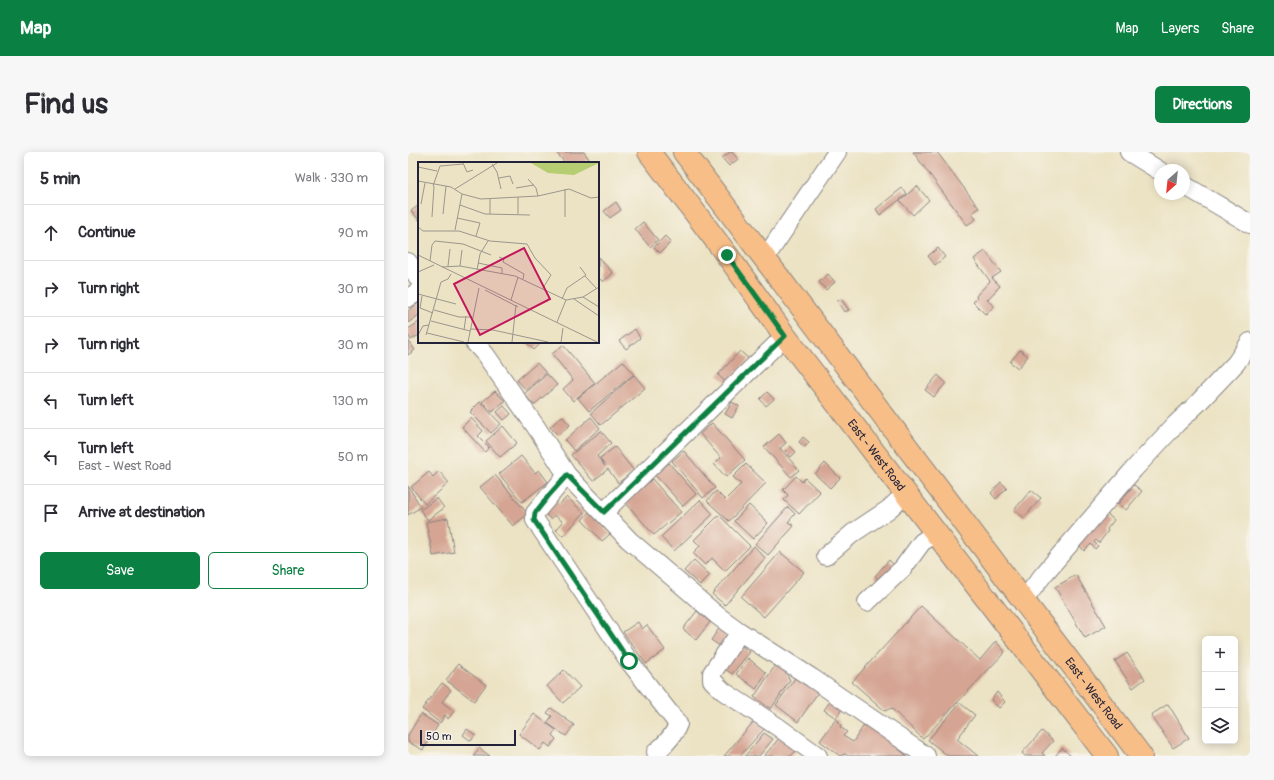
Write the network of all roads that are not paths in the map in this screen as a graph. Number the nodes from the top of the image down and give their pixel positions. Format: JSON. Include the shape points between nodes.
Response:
{"nodes":[{"id":1,"x":649,"y":152,"type":"edge"},
{"id":2,"x":684,"y":152,"type":"edge"},
{"id":3,"x":837,"y":152,"type":"edge"},
{"id":4,"x":1129,"y":152,"type":"edge"},
{"id":5,"x":1154,"y":167,"type":"edge"},
{"id":6,"x":1190,"y":189,"type":"edge"},
{"id":7,"x":1250,"y":224,"type":"edge"},
{"id":8,"x":765,"y":258,"type":"junction"},
{"id":9,"x":408,"y":262,"type":"edge"},
{"id":10,"x":418,"y":277,"type":"edge"},
{"id":11,"x":418,"y":292,"type":"edge"},
{"id":12,"x":408,"y":298,"type":"edge"},
{"id":13,"x":785,"y":336,"type":"junction"},
{"id":14,"x":1250,"y":342,"type":"edge"},
{"id":15,"x":475,"y":343,"type":"edge"},
{"id":16,"x":1243,"y":367,"type":"edge"},
{"id":17,"x":567,"y":475,"type":"junction"},
{"id":18,"x":905,"y":494,"type":"junction"},
{"id":19,"x":604,"y":512,"type":"junction"},
{"id":20,"x":936,"y":533,"type":"junction"},
{"id":21,"x":826,"y":556,"type":"dead end"},
{"id":22,"x":1024,"y":600,"type":"junction"},
{"id":23,"x":867,"y":602,"type":"dead end"},
{"id":24,"x":740,"y":632,"type":"junction"},
{"id":25,"x":659,"y":756,"type":"edge"},
{"id":26,"x":818,"y":756,"type":"edge"},
{"id":27,"x":926,"y":756,"type":"edge"},
{"id":28,"x":1107,"y":756,"type":"edge"},
{"id":29,"x":1141,"y":756,"type":"edge"}],
"edges":[{"from":1,"to":13,"type":"main road","name":"East - West Road"},
{"from":2,"to":8,"type":"main road","name":"East - West Road"},
{"from":3,"to":8,"type":"street"},
{"from":4,"to":5,"type":"street"},
{"from":6,"to":7,"type":"street"},
{"from":8,"to":22,"type":"main road","name":"East - West Road"},
{"from":9,"to":10,"type":"street"},
{"from":11,"to":12,"type":"street"},
{"from":13,"to":18,"type":"main road","name":"East - West Road"},
{"from":13,"to":19,"type":"street"},
{"from":14,"to":16,"type":"street"},
{"from":15,"to":17,"type":"street","via":[[536,427]]},
{"from":16,"to":22,"type":"street","via":[[1176,424],[1134,469]]},
{"from":17,"to":19,"type":"street"},
{"from":17,"to":25,"type":"street","via":[[535,513],[534,520],[629,661],[678,724],[676,732],[656,752]]},
{"from":18,"to":20,"type":"main road","name":"East - West Road"},
{"from":18,"to":21,"type":"street"},
{"from":19,"to":24,"type":"street","via":[[629,540]]},
{"from":20,"to":23,"type":"street","via":[[922,542],[903,568]]},
{"from":20,"to":28,"type":"main road","name":"East - West Road"},
{"from":22,"to":29,"type":"main road","name":"East - West Road"},
{"from":24,"to":26,"type":"street","via":[[712,673],[712,680],[723,691]]},
{"from":24,"to":27,"type":"street"}]}
